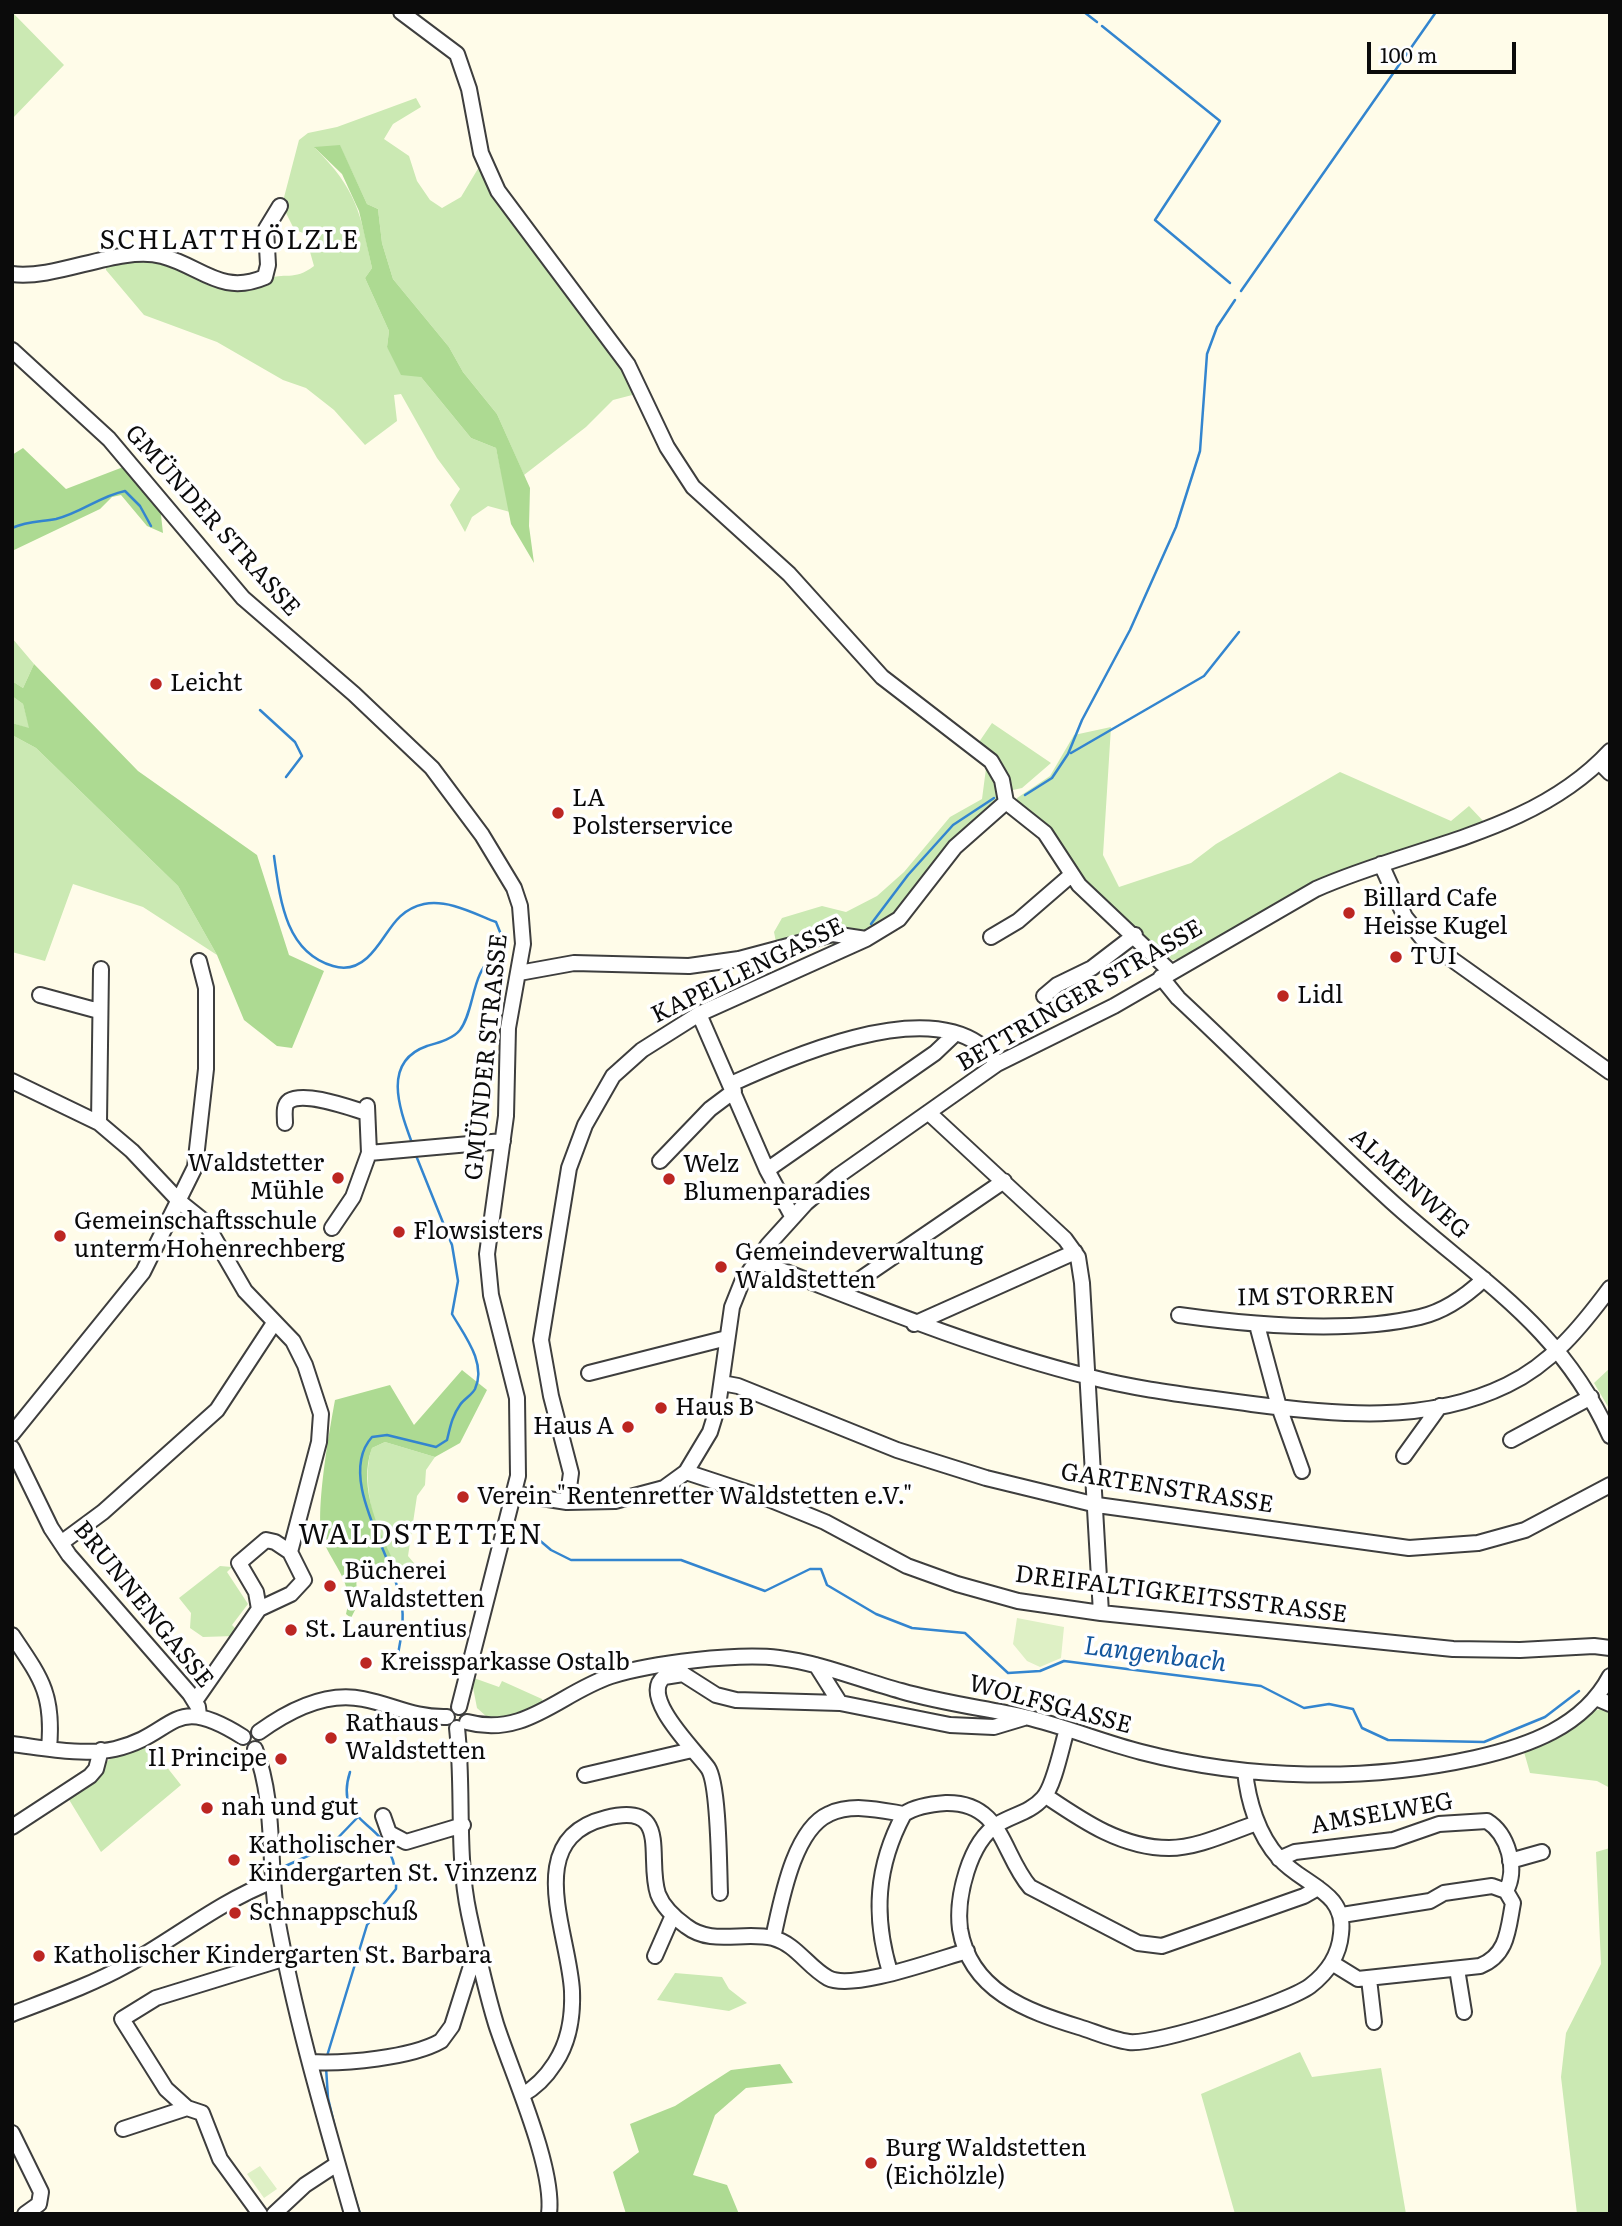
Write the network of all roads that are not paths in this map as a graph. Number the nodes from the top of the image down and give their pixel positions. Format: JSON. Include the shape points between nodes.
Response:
{"nodes":[{"id":1,"x":401,"y":12,"type":"edge"},
{"id":2,"x":281,"y":206,"type":"dead end"},
{"id":3,"x":12,"y":274,"type":"edge"},
{"id":4,"x":12,"y":349,"type":"edge"},
{"id":5,"x":1610,"y":751,"type":"edge"},
{"id":6,"x":1605,"y":768,"type":"edge"},
{"id":7,"x":1006,"y":802,"type":"junction"},
{"id":8,"x":1381,"y":864,"type":"junction"},
{"id":9,"x":1070,"y":876,"type":"junction"},
{"id":10,"x":1135,"y":935,"type":"junction"},
{"id":11,"x":991,"y":937,"type":"dead end"},
{"id":12,"x":866,"y":939,"type":"junction"},
{"id":13,"x":199,"y":961,"type":"dead end"},
{"id":14,"x":102,"y":969,"type":"dead end"},
{"id":15,"x":519,"y":973,"type":"junction"},
{"id":16,"x":1166,"y":974,"type":"junction"},
{"id":17,"x":40,"y":995,"type":"dead end"},
{"id":18,"x":1044,"y":996,"type":"dead end"},
{"id":19,"x":99,"y":1011,"type":"junction"},
{"id":20,"x":699,"y":1014,"type":"junction"},
{"id":21,"x":955,"y":1034,"type":"junction"},
{"id":22,"x":998,"y":1064,"type":"junction"},
{"id":23,"x":1610,"y":1072,"type":"edge"},
{"id":24,"x":12,"y":1081,"type":"edge"},
{"id":25,"x":733,"y":1087,"type":"junction"},
{"id":26,"x":929,"y":1113,"type":"junction"},
{"id":27,"x":99,"y":1123,"type":"junction"},
{"id":28,"x":285,"y":1123,"type":"dead end"},
{"id":29,"x":503,"y":1141,"type":"junction"},
{"id":30,"x":369,"y":1153,"type":"junction"},
{"id":31,"x":660,"y":1161,"type":"dead end"},
{"id":32,"x":767,"y":1170,"type":"junction"},
{"id":33,"x":1004,"y":1181,"type":"junction"},
{"id":34,"x":180,"y":1202,"type":"junction"},
{"id":35,"x":792,"y":1216,"type":"junction"},
{"id":36,"x":332,"y":1228,"type":"dead end"},
{"id":37,"x":1075,"y":1252,"type":"junction"},
{"id":38,"x":755,"y":1260,"type":"junction"},
{"id":39,"x":1484,"y":1279,"type":"junction"},
{"id":40,"x":1610,"y":1288,"type":"edge"},
{"id":41,"x":840,"y":1293,"type":"junction"},
{"id":42,"x":1179,"y":1315,"type":"dead end"},
{"id":43,"x":274,"y":1323,"type":"junction"},
{"id":44,"x":914,"y":1324,"type":"junction"},
{"id":45,"x":1257,"y":1325,"type":"junction"},
{"id":46,"x":727,"y":1338,"type":"junction"},
{"id":47,"x":1559,"y":1349,"type":"junction"},
{"id":48,"x":589,"y":1373,"type":"dead end"},
{"id":49,"x":1089,"y":1377,"type":"junction"},
{"id":50,"x":722,"y":1382,"type":"junction"},
{"id":51,"x":1591,"y":1397,"type":"junction"},
{"id":52,"x":1440,"y":1406,"type":"junction"},
{"id":53,"x":1279,"y":1407,"type":"junction"},
{"id":54,"x":12,"y":1434,"type":"edge"},
{"id":55,"x":1610,"y":1436,"type":"edge"},
{"id":56,"x":1511,"y":1440,"type":"dead end"},
{"id":57,"x":12,"y":1448,"type":"edge"},
{"id":58,"x":1404,"y":1456,"type":"dead end"},
{"id":59,"x":1302,"y":1471,"type":"dead end"},
{"id":60,"x":686,"y":1472,"type":"junction"},
{"id":61,"x":1610,"y":1485,"type":"edge"},
{"id":62,"x":516,"y":1494,"type":"junction"},
{"id":63,"x":567,"y":1502,"type":"junction"},
{"id":64,"x":1097,"y":1505,"type":"junction"},
{"id":65,"x":61,"y":1542,"type":"junction"},
{"id":66,"x":290,"y":1552,"type":"junction"},
{"id":67,"x":260,"y":1609,"type":"junction"},
{"id":68,"x":1101,"y":1613,"type":"junction"},
{"id":69,"x":12,"y":1635,"type":"edge"},
{"id":70,"x":1610,"y":1648,"type":"edge"},
{"id":71,"x":816,"y":1665,"type":"junction"},
{"id":72,"x":680,"y":1669,"type":"junction"},
{"id":73,"x":1610,"y":1676,"type":"edge"},
{"id":74,"x":1603,"y":1701,"type":"edge"},
{"id":75,"x":841,"y":1703,"type":"junction"},
{"id":76,"x":197,"y":1708,"type":"junction"},
{"id":77,"x":1027,"y":1718,"type":"junction"},
{"id":78,"x":457,"y":1722,"type":"junction"},
{"id":79,"x":1067,"y":1729,"type":"junction"},
{"id":80,"x":259,"y":1732,"type":"junction"},
{"id":81,"x":243,"y":1737,"type":"junction"},
{"id":82,"x":12,"y":1744,"type":"edge"},
{"id":83,"x":49,"y":1748,"type":"junction"},
{"id":84,"x":256,"y":1749,"type":"junction"},
{"id":85,"x":692,"y":1749,"type":"junction"},
{"id":86,"x":101,"y":1750,"type":"junction"},
{"id":87,"x":1245,"y":1771,"type":"junction"},
{"id":88,"x":585,"y":1775,"type":"dead end"},
{"id":89,"x":1046,"y":1796,"type":"junction"},
{"id":90,"x":904,"y":1814,"type":"junction"},
{"id":91,"x":383,"y":1816,"type":"dead end"},
{"id":92,"x":1257,"y":1823,"type":"junction"},
{"id":93,"x":463,"y":1825,"type":"junction"},
{"id":94,"x":995,"y":1825,"type":"junction"},
{"id":95,"x":12,"y":1827,"type":"edge"},
{"id":96,"x":1542,"y":1852,"type":"dead end"},
{"id":97,"x":1279,"y":1859,"type":"junction"},
{"id":98,"x":1510,"y":1861,"type":"junction"},
{"id":99,"x":273,"y":1881,"type":"junction"},
{"id":100,"x":1318,"y":1888,"type":"junction"},
{"id":101,"x":1506,"y":1891,"type":"junction"},
{"id":102,"x":720,"y":1893,"type":"dead end"},
{"id":103,"x":673,"y":1915,"type":"junction"},
{"id":104,"x":1342,"y":1915,"type":"junction"},
{"id":105,"x":773,"y":1938,"type":"junction"},
{"id":106,"x":477,"y":1948,"type":"junction"},
{"id":107,"x":967,"y":1951,"type":"junction"},
{"id":108,"x":655,"y":1956,"type":"dead end"},
{"id":109,"x":286,"y":1958,"type":"junction"},
{"id":110,"x":1332,"y":1963,"type":"junction"},
{"id":111,"x":1457,"y":1969,"type":"junction"},
{"id":112,"x":890,"y":1972,"type":"junction"},
{"id":113,"x":1369,"y":1979,"type":"junction"},
{"id":114,"x":1464,"y":2012,"type":"dead end"},
{"id":115,"x":12,"y":2014,"type":"edge"},
{"id":116,"x":1374,"y":2022,"type":"dead end"},
{"id":117,"x":316,"y":2062,"type":"junction"},
{"id":118,"x":522,"y":2095,"type":"junction"},
{"id":119,"x":187,"y":2108,"type":"junction"},
{"id":120,"x":123,"y":2130,"type":"dead end"},
{"id":121,"x":12,"y":2133,"type":"edge"},
{"id":122,"x":337,"y":2164,"type":"junction"},
{"id":123,"x":25,"y":2214,"type":"edge"},
{"id":124,"x":260,"y":2214,"type":"edge"},
{"id":125,"x":274,"y":2214,"type":"edge"},
{"id":126,"x":352,"y":2214,"type":"edge"},
{"id":127,"x":549,"y":2214,"type":"edge"}],
"edges":[{"from":1,"to":7,"type":"street","via":[[457,54],[481,153],[498,191],[628,365],[667,447],[693,487],[789,574],[881,677],[991,761],[1002,780]]},
{"from":2,"to":3,"type":"street","via":[[266,229],[265,277],[251,283],[221,282],[163,256],[146,255],[80,263],[34,275]]},
{"from":4,"to":15,"type":"street","name":"GMÜNDER STRASSE","via":[[109,439],[243,598],[410,746],[447,786],[514,888],[524,928]]},
{"from":5,"to":6,"type":"street","name":"BETTRINGER STRASSE"},
{"from":6,"to":8,"type":"street","name":"BETTRINGER STRASSE","via":[[1489,829]]},
{"from":7,"to":9,"type":"street","name":"ALMENWEG","via":[[1045,833]]},
{"from":7,"to":12,"type":"street","name":"KAPELLENGASSE","via":[[955,847],[899,919]]},
{"from":8,"to":16,"type":"street","name":"BETTRINGER STRASSE","via":[[1316,889]]},
{"from":8,"to":23,"type":"street","via":[[1405,917],[1422,938]]},
{"from":9,"to":10,"type":"street","name":"ALMENWEG"},
{"from":9,"to":11,"type":"street","via":[[1018,921]]},
{"from":10,"to":16,"type":"street","name":"ALMENWEG"},
{"from":10,"to":18,"type":"street"},
{"from":12,"to":15,"type":"street","via":[[833,934],[739,960],[689,966],[574,963]]},
{"from":12,"to":20,"type":"street","name":"KAPELLENGASSE"},
{"from":13,"to":34,"type":"street","via":[[206,988],[206,1069],[195,1167]]},
{"from":14,"to":19,"type":"street"},
{"from":15,"to":29,"type":"street","name":"GMÜNDER STRASSE","via":[[509,1028]]},
{"from":16,"to":22,"type":"street","name":"BETTRINGER STRASSE"},
{"from":16,"to":39,"type":"street","name":"ALMENWEG","via":[[1178,998],[1388,1199]]},
{"from":17,"to":19,"type":"street"},
{"from":19,"to":27,"type":"street"},
{"from":20,"to":25,"type":"street"},
{"from":20,"to":63,"type":"street","name":"KAPELLENGASSE","via":[[642,1050],[613,1076],[585,1125],[569,1168],[541,1340],[572,1473]]},
{"from":21,"to":22,"type":"street","via":[[979,1044]]},
{"from":21,"to":25,"type":"street","via":[[933,1030],[857,1036],[813,1048]]},
{"from":21,"to":32,"type":"street","via":[[935,1053]]},
{"from":22,"to":26,"type":"street","name":"BETTRINGER STRASSE"},
{"from":24,"to":27,"type":"street"},
{"from":25,"to":31,"type":"street"},
{"from":25,"to":32,"type":"street"},
{"from":26,"to":33,"type":"street"},
{"from":26,"to":35,"type":"street","name":"BETTRINGER STRASSE","via":[[838,1176]]},
{"from":27,"to":34,"type":"street"},
{"from":28,"to":30,"type":"street","via":[[286,1106],[300,1098],[367,1110]]},
{"from":29,"to":30,"type":"street"},
{"from":29,"to":62,"type":"street","name":"GMÜNDER STRASSE","via":[[487,1254],[517,1398]]},
{"from":30,"to":36,"type":"street","via":[[353,1197]]},
{"from":32,"to":35,"type":"street"},
{"from":33,"to":37,"type":"street"},
{"from":33,"to":41,"type":"street"},
{"from":34,"to":43,"type":"street","via":[[205,1222],[245,1291]]},
{"from":34,"to":54,"type":"street","via":[[119,1305]]},
{"from":35,"to":38,"type":"street","name":"BETTRINGER STRASSE"},
{"from":37,"to":44,"type":"street"},
{"from":37,"to":49,"type":"street","via":[[1082,1283]]},
{"from":38,"to":41,"type":"street"},
{"from":38,"to":46,"type":"street","name":"BETTRINGER STRASSE","via":[[732,1307]]},
{"from":39,"to":45,"type":"street","name":"IM STORREN","via":[[1456,1303],[1420,1317],[1354,1324]]},
{"from":39,"to":47,"type":"street","name":"ALMENWEG"},
{"from":40,"to":47,"type":"street"},
{"from":41,"to":44,"type":"street"},
{"from":42,"to":45,"type":"street","name":"IM STORREN"},
{"from":43,"to":65,"type":"street","via":[[217,1410],[103,1512]]},
{"from":43,"to":66,"type":"street","via":[[300,1353],[321,1414],[319,1442]]},
{"from":44,"to":49,"type":"street"},
{"from":45,"to":53,"type":"street"},
{"from":46,"to":48,"type":"street"},
{"from":46,"to":50,"type":"street","name":"BETTRINGER STRASSE"},
{"from":47,"to":51,"type":"street","name":"ALMENWEG"},
{"from":47,"to":52,"type":"street","via":[[1507,1385]]},
{"from":49,"to":53,"type":"street"},
{"from":49,"to":64,"type":"street"},
{"from":50,"to":60,"type":"street","name":"BETTRINGER STRASSE","via":[[710,1432]]},
{"from":50,"to":64,"type":"street","name":"GARTENSTRASSE","via":[[897,1450]]},
{"from":51,"to":55,"type":"street","name":"ALMENWEG"},
{"from":51,"to":56,"type":"street"},
{"from":52,"to":53,"type":"street","via":[[1356,1415]]},
{"from":52,"to":58,"type":"street"},
{"from":53,"to":59,"type":"street"},
{"from":57,"to":65,"type":"street","name":"BRUNNENGASSE"},
{"from":60,"to":63,"type":"street","name":"BETTRINGER STRASSE","via":[[664,1489],[645,1495]]},
{"from":60,"to":68,"type":"street","name":"DREIFALTIGKEITSSTRASSE","via":[[825,1522],[907,1566],[957,1584],[1018,1601]]},
{"from":61,"to":64,"type":"street","name":"GARTENSTRASSE","via":[[1525,1530],[1444,1548],[1409,1548]]},
{"from":62,"to":63,"type":"street","name":"BETTRINGER STRASSE"},
{"from":62,"to":78,"type":"street","name":"GMÜNDER STRASSE","via":[[459,1707],[467,1712]]},
{"from":64,"to":68,"type":"street"},
{"from":65,"to":76,"type":"street","name":"BRUNNENGASSE"},
{"from":66,"to":67,"type":"street","via":[[303,1576],[302,1584]]},
{"from":66,"to":67,"type":"street","via":[[266,1540],[239,1563]]},
{"from":67,"to":76,"type":"street"},
{"from":68,"to":70,"type":"street","name":"DREIFALTIGKEITSSTRASSE","via":[[1453,1649]]},
{"from":69,"to":83,"type":"street","via":[[46,1690],[52,1715]]},
{"from":71,"to":72,"type":"street","name":"WOLFSGASSE","via":[[776,1657]]},
{"from":71,"to":75,"type":"street"},
{"from":71,"to":77,"type":"street","name":"WOLFSGASSE","via":[[901,1692]]},
{"from":72,"to":75,"type":"street","via":[[726,1698]]},
{"from":72,"to":78,"type":"street","name":"WOLFSGASSE","via":[[627,1671],[588,1685],[515,1724],[492,1727]]},
{"from":72,"to":85,"type":"street","via":[[664,1677],[657,1692],[671,1722]]},
{"from":73,"to":74,"type":"street","name":"WOLFSGASSE"},
{"from":74,"to":87,"type":"street","name":"WOLFSGASSE","via":[[1536,1740],[1455,1762],[1327,1775]]},
{"from":75,"to":77,"type":"street","via":[[950,1725],[994,1727]]},
{"from":76,"to":81,"type":"street"},
{"from":76,"to":86,"type":"street","via":[[128,1744]]},
{"from":77,"to":79,"type":"street","name":"WOLFSGASSE"},
{"from":78,"to":80,"type":"street","via":[[348,1696],[284,1715]]},
{"from":78,"to":93,"type":"street"},
{"from":79,"to":87,"type":"street","name":"WOLFSGASSE","via":[[1138,1751]]},
{"from":79,"to":89,"type":"street"},
{"from":80,"to":81,"type":"street","via":[[248,1730]]},
{"from":80,"to":84,"type":"street","via":[[262,1742]]},
{"from":81,"to":84,"type":"street","via":[[245,1746]]},
{"from":82,"to":83,"type":"street"},
{"from":83,"to":86,"type":"street"},
{"from":84,"to":99,"type":"street","via":[[266,1793]]},
{"from":85,"to":88,"type":"street"},
{"from":85,"to":102,"type":"street","via":[[711,1774]]},
{"from":86,"to":95,"type":"street","via":[[90,1776]]},
{"from":87,"to":92,"type":"street"},
{"from":89,"to":92,"type":"street","via":[[1089,1825],[1144,1846],[1198,1843]]},
{"from":89,"to":94,"type":"street"},
{"from":90,"to":94,"type":"street","via":[[926,1805],[958,1804],[973,1808]]},
{"from":90,"to":105,"type":"street","via":[[851,1808],[829,1814],[811,1828],[789,1874]]},
{"from":90,"to":112,"type":"street","via":[[889,1849],[877,1905]]},
{"from":91,"to":93,"type":"street","via":[[389,1833],[406,1842]]},
{"from":92,"to":97,"type":"street"},
{"from":93,"to":106,"type":"street","via":[[463,1871]]},
{"from":94,"to":100,"type":"street","via":[[1030,1887],[1150,1946],[1162,1946]]},
{"from":94,"to":107,"type":"street","via":[[965,1872],[960,1929]]},
{"from":96,"to":98,"type":"street"},
{"from":97,"to":98,"type":"street","name":"AMSELWEG","via":[[1295,1852],[1393,1840],[1439,1824],[1487,1821],[1502,1834]]},
{"from":97,"to":100,"type":"street"},
{"from":98,"to":101,"type":"street","via":[[1511,1882]]},
{"from":99,"to":109,"type":"street"},
{"from":99,"to":115,"type":"street","via":[[212,1909],[105,1976]]},
{"from":100,"to":104,"type":"street","via":[[1331,1896]]},
{"from":101,"to":104,"type":"street","via":[[1492,1886],[1444,1893],[1430,1901]]},
{"from":101,"to":111,"type":"street","via":[[1513,1903],[1504,1946],[1488,1963]]},
{"from":103,"to":105,"type":"street","via":[[704,1937]]},
{"from":103,"to":108,"type":"street"},
{"from":103,"to":118,"type":"street","via":[[658,1893],[655,1844],[645,1821],[634,1814],[620,1815],[582,1825],[571,1835],[556,1863],[572,1991],[570,2024],[560,2056],[545,2078]]},
{"from":104,"to":110,"type":"street","via":[[1339,1947]]},
{"from":105,"to":112,"type":"street","via":[[788,1944],[830,1980],[850,1983]]},
{"from":106,"to":117,"type":"street","via":[[447,2037],[434,2045]]},
{"from":106,"to":118,"type":"street","via":[[496,2023]]},
{"from":107,"to":110,"type":"street","via":[[984,1981],[1008,2001],[1129,2042],[1172,2038],[1286,1997],[1307,1988]]},
{"from":107,"to":112,"type":"street"},
{"from":109,"to":117,"type":"street"},
{"from":109,"to":119,"type":"street","via":[[156,1998],[122,2019],[166,2088]]},
{"from":110,"to":113,"type":"street","via":[[1358,1979]]},
{"from":111,"to":113,"type":"street"},
{"from":111,"to":114,"type":"street"},
{"from":113,"to":116,"type":"street"},
{"from":117,"to":122,"type":"street"},
{"from":118,"to":127,"type":"street","via":[[548,2187]]},
{"from":119,"to":120,"type":"street"},
{"from":119,"to":124,"type":"street","via":[[202,2113],[220,2159]]},
{"from":121,"to":123,"type":"street","via":[[41,2192],[39,2203]]},
{"from":122,"to":125,"type":"street"},
{"from":122,"to":126,"type":"street"}]}
